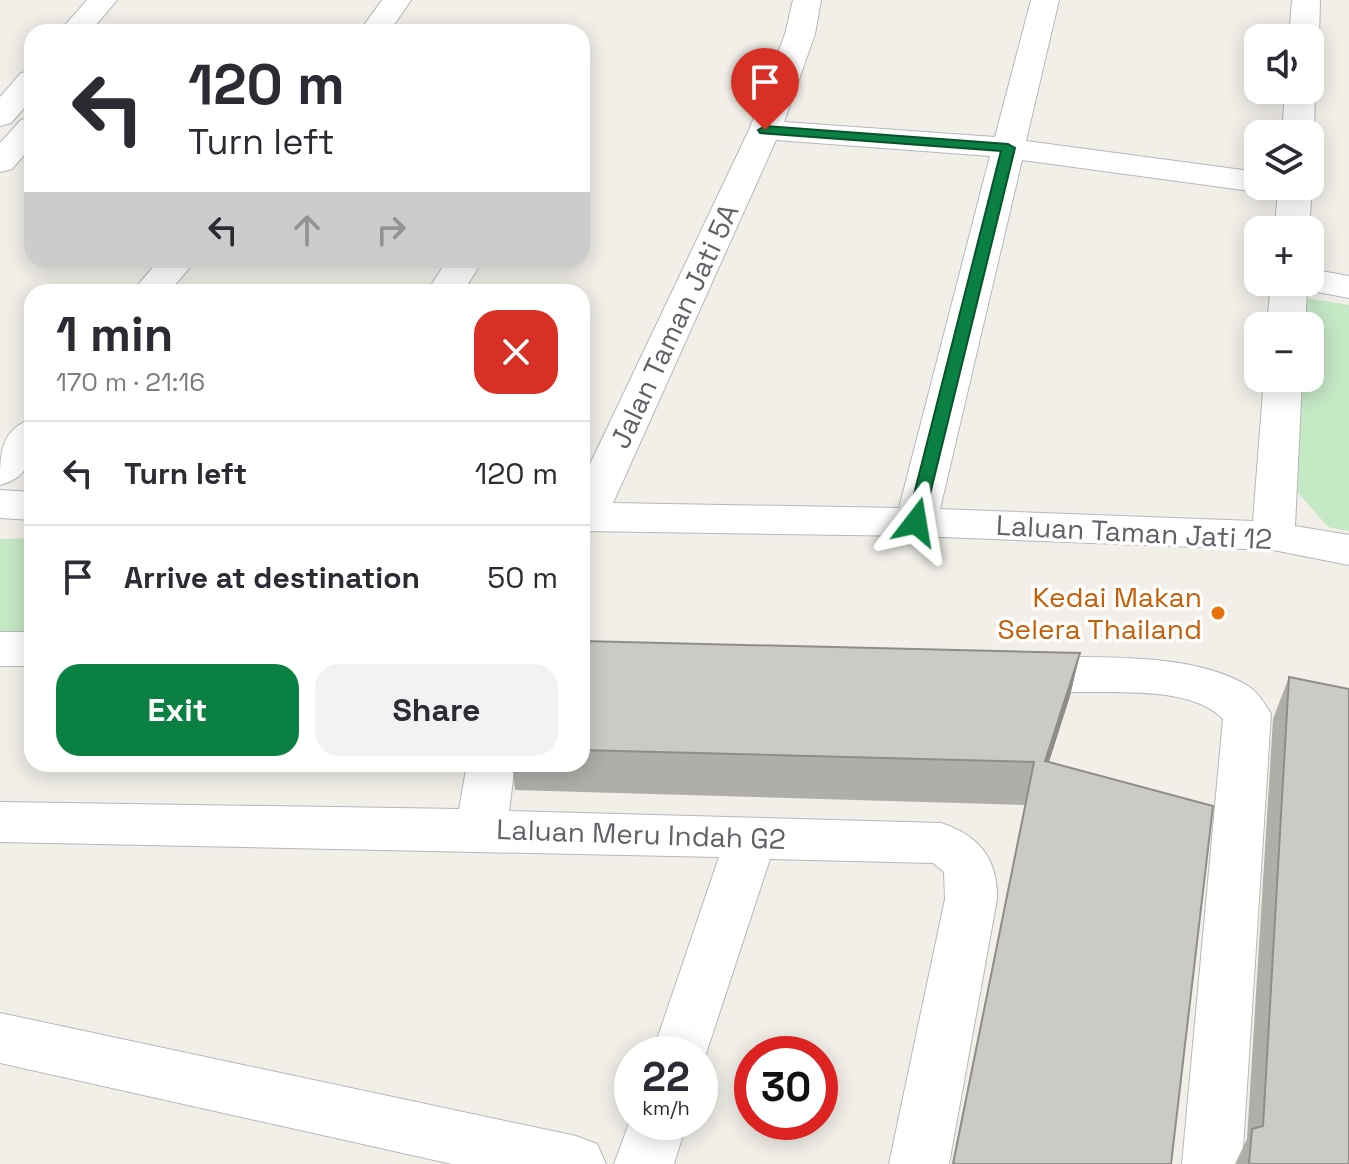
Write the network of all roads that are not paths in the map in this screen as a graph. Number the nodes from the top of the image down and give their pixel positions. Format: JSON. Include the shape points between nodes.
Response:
{"nodes":[{"id":1,"x":397,"y":0,"type":"edge"},
{"id":2,"x":807,"y":0,"type":"edge"},
{"id":3,"x":1045,"y":0,"type":"edge"},
{"id":4,"x":1306,"y":0,"type":"edge"},
{"id":5,"x":106,"y":2,"type":"edge"},
{"id":6,"x":83,"y":24,"type":"edge"},
{"id":7,"x":108,"y":24,"type":"edge"},
{"id":8,"x":380,"y":24,"type":"edge"},
{"id":9,"x":1305,"y":24,"type":"edge"},
{"id":10,"x":24,"y":104,"type":"edge"},
{"id":11,"x":15,"y":130,"type":"edge"},
{"id":12,"x":765,"y":130,"type":"junction"},
{"id":13,"x":1008,"y":148,"type":"junction"},
{"id":14,"x":1244,"y":180,"type":"edge"},
{"id":15,"x":171,"y":268,"type":"edge"},
{"id":16,"x":1324,"y":283,"type":"edge"},
{"id":17,"x":157,"y":284,"type":"edge"},
{"id":18,"x":1349,"y":287,"type":"edge"},
{"id":19,"x":1282,"y":392,"type":"edge"},
{"id":20,"x":24,"y":442,"type":"edge"},
{"id":21,"x":0,"y":472,"type":"edge"},
{"id":22,"x":0,"y":504,"type":"edge"},
{"id":23,"x":590,"y":504,"type":"edge"},
{"id":24,"x":24,"y":506,"type":"edge"},
{"id":25,"x":590,"y":517,"type":"edge"},
{"id":26,"x":916,"y":522,"type":"junction"},
{"id":27,"x":1273,"y":536,"type":"junction"},
{"id":28,"x":1349,"y":550,"type":"edge"},
{"id":29,"x":0,"y":649,"type":"edge"},
{"id":30,"x":24,"y":649,"type":"edge"},
{"id":31,"x":977,"y":673,"type":"edge"},
{"id":32,"x":490,"y":772,"type":"edge"},
{"id":33,"x":0,"y":822,"type":"edge"},
{"id":34,"x":481,"y":830,"type":"junction"},
{"id":35,"x":751,"y":837,"type":"junction"},
{"id":36,"x":686,"y":1036,"type":"edge"},
{"id":37,"x":0,"y":1038,"type":"edge"},
{"id":38,"x":652,"y":1140,"type":"edge"},
{"id":39,"x":576,"y":1164,"type":"edge"},
{"id":40,"x":644,"y":1164,"type":"edge"},
{"id":41,"x":919,"y":1164,"type":"edge"},
{"id":42,"x":1212,"y":1164,"type":"edge"}],
"edges":[{"from":1,"to":8,"type":"street"},
{"from":2,"to":12,"type":"street","name":"Jalan Taman Jati 5A"},
{"from":3,"to":13,"type":"street"},
{"from":4,"to":9,"type":"street"},
{"from":5,"to":6,"type":"street"},
{"from":5,"to":7,"type":"street"},
{"from":10,"to":11,"type":"street"},
{"from":12,"to":13,"type":"street"},
{"from":12,"to":23,"type":"street","name":"Jalan Taman Jati 5A"},
{"from":13,"to":14,"type":"street"},
{"from":13,"to":26,"type":"street"},
{"from":15,"to":17,"type":"street"},
{"from":16,"to":18,"type":"street"},
{"from":19,"to":27,"type":"street"},
{"from":20,"to":21,"type":"street"},
{"from":22,"to":24,"type":"street"},
{"from":25,"to":26,"type":"street","name":"Laluan Taman Jati 12"},
{"from":26,"to":27,"type":"street","name":"Laluan Taman Jati 12"},
{"from":27,"to":28,"type":"street","name":"Laluan Taman Jati 12"},
{"from":29,"to":30,"type":"street"},
{"from":31,"to":42,"type":"street","via":[[1176,679],[1234,697],[1247,714]]},
{"from":32,"to":34,"type":"street"},
{"from":33,"to":34,"type":"street","name":"Laluan Meru Indah G2"},
{"from":34,"to":35,"type":"street","name":"Laluan Meru Indah G2"},
{"from":35,"to":36,"type":"street"},
{"from":35,"to":41,"type":"street","name":"Laluan Meru Indah G2","via":[[918,840],[941,843],[966,860],[971,899]]},
{"from":37,"to":39,"type":"street"},
{"from":38,"to":40,"type":"street"}]}
